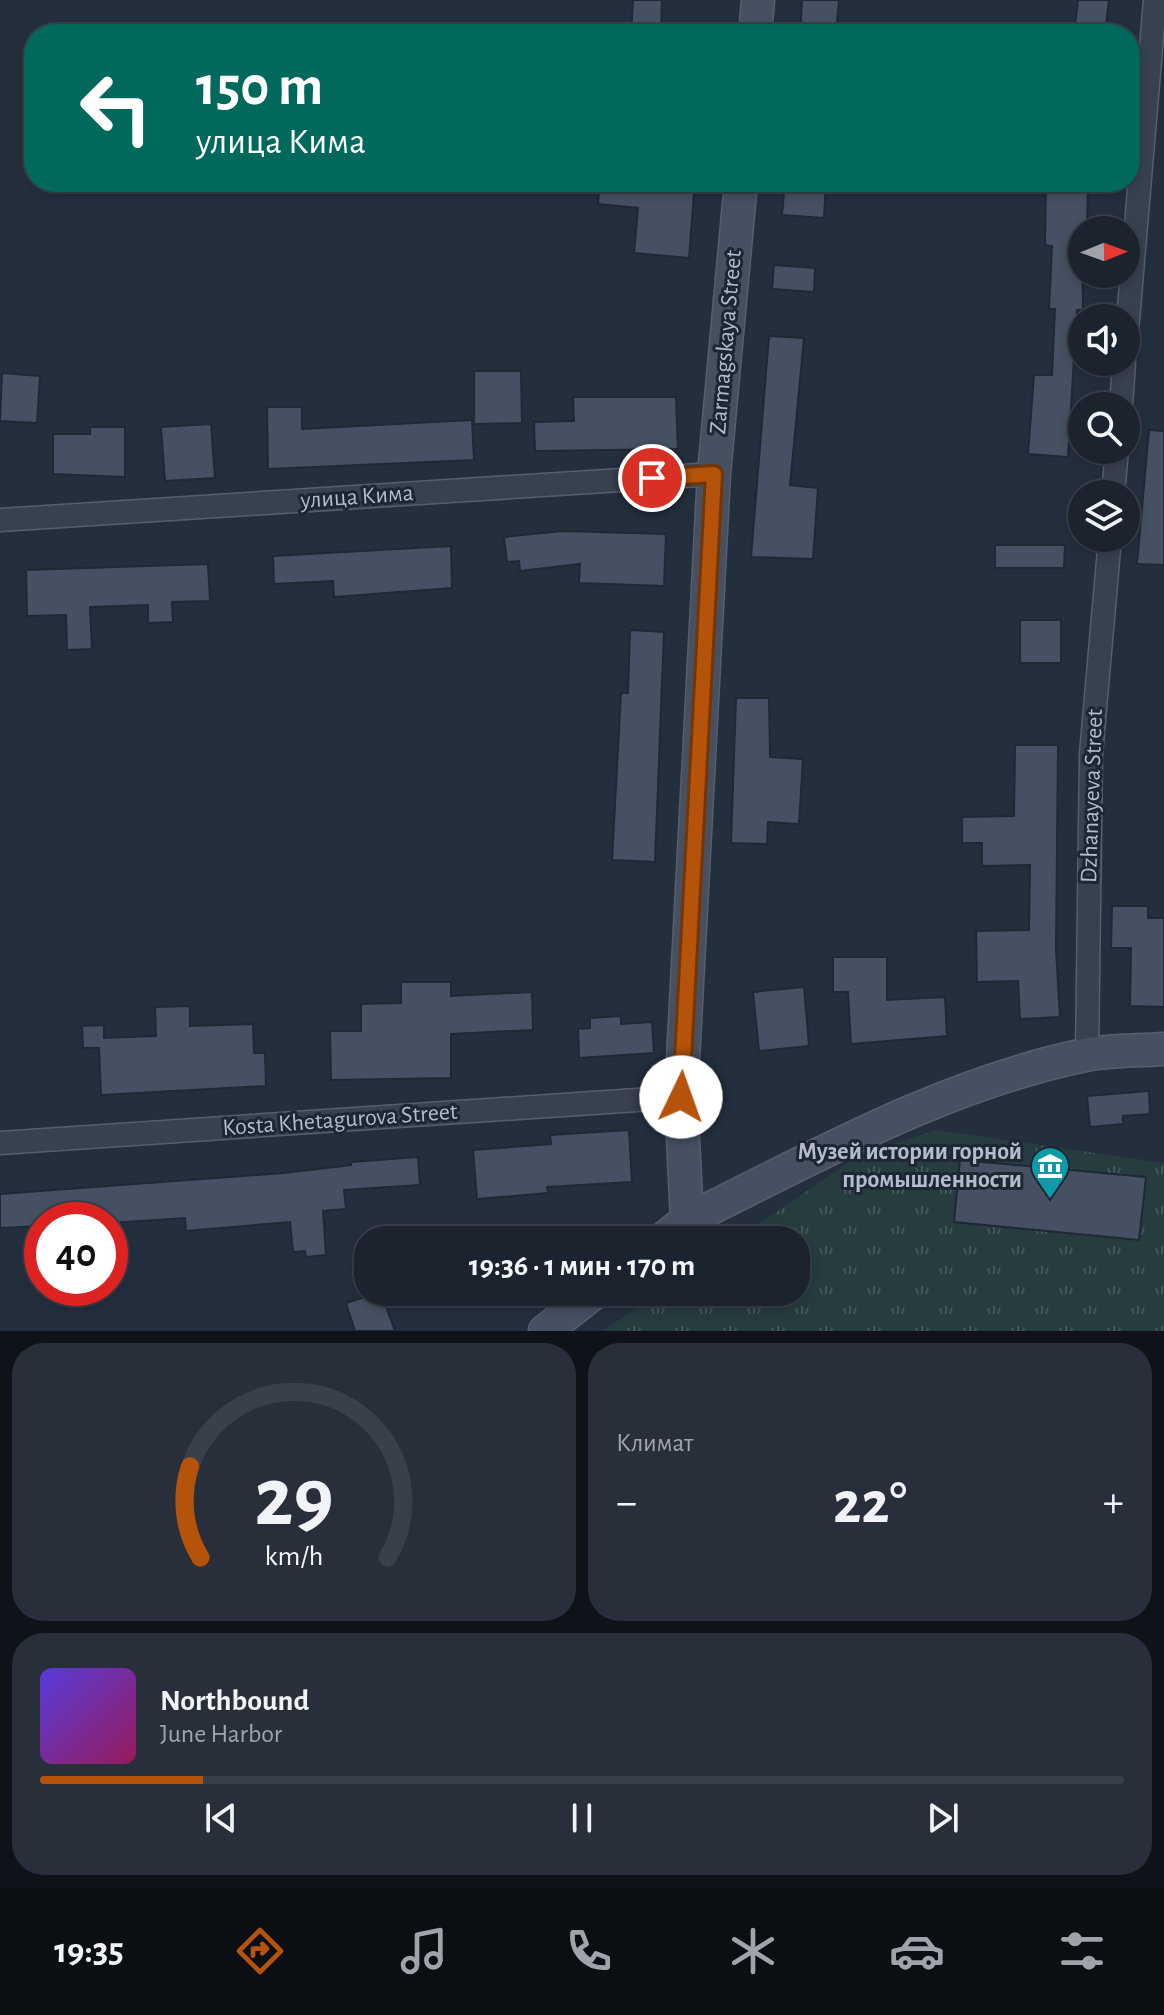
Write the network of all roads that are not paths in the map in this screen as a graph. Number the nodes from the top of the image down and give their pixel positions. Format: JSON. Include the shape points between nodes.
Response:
{"nodes":[{"id":1,"x":758,"y":0,"type":"edge"},
{"id":2,"x":1155,"y":0,"type":"edge"},
{"id":3,"x":756,"y":24,"type":"edge"},
{"id":4,"x":1140,"y":178,"type":"edge"},
{"id":5,"x":740,"y":192,"type":"edge"},
{"id":6,"x":1139,"y":192,"type":"edge"},
{"id":7,"x":1129,"y":304,"type":"edge"},
{"id":8,"x":714,"y":474,"type":"junction"},
{"id":9,"x":0,"y":520,"type":"edge"},
{"id":10,"x":1109,"y":552,"type":"edge"},
{"id":11,"x":1164,"y":1049,"type":"edge"},
{"id":12,"x":1087,"y":1055,"type":"junction"},
{"id":13,"x":681,"y":1097,"type":"junction"},
{"id":14,"x":0,"y":1143,"type":"edge"},
{"id":15,"x":687,"y":1220,"type":"junction"},
{"id":16,"x":680,"y":1226,"type":"edge"},
{"id":17,"x":577,"y":1306,"type":"edge"},
{"id":18,"x":545,"y":1331,"type":"edge"}],
"edges":[{"from":1,"to":3,"type":"street"},
{"from":2,"to":4,"type":"street"},
{"from":5,"to":8,"type":"street","name":"Zarmagskaya Street"},
{"from":6,"to":7,"type":"street"},
{"from":8,"to":9,"type":"street","name":"улица Кима"},
{"from":8,"to":13,"type":"street","name":"Zarmagskaya Street"},
{"from":10,"to":12,"type":"street","name":"Dzhanayeva Street","via":[[1091,754]]},
{"from":11,"to":12,"type":"street"},
{"from":12,"to":15,"type":"street","via":[[972,1087]]},
{"from":13,"to":14,"type":"street","name":"Kosta Khetagurova Street"},
{"from":13,"to":15,"type":"street","name":"Zarmagskaya Street"},
{"from":15,"to":16,"type":"street"},
{"from":17,"to":18,"type":"street"}]}
